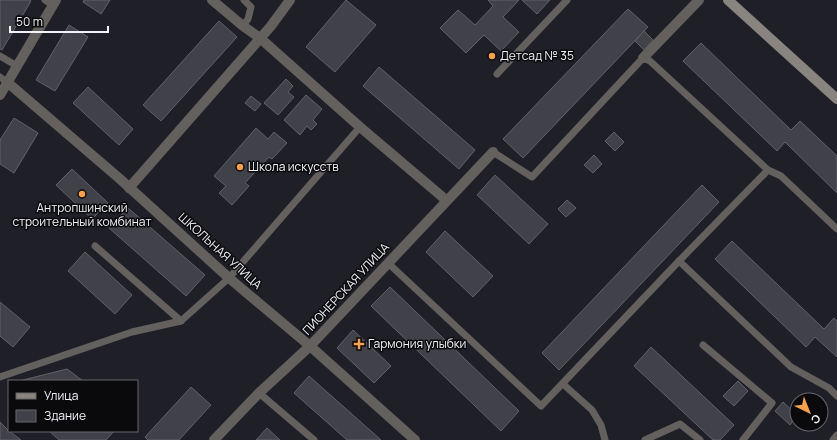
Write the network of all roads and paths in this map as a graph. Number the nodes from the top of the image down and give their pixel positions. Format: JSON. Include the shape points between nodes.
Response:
{"nodes":[{"id":1,"x":212,"y":0,"type":"edge"},
{"id":2,"x":244,"y":0,"type":"edge"},
{"id":3,"x":290,"y":0,"type":"edge"},
{"id":4,"x":568,"y":0,"type":"edge"},
{"id":5,"x":699,"y":0,"type":"edge"},
{"id":6,"x":728,"y":0,"type":"edge"},
{"id":7,"x":52,"y":2,"type":"edge"},
{"id":8,"x":243,"y":26,"type":"junction"},
{"id":9,"x":260,"y":38,"type":"junction"},
{"id":10,"x":0,"y":56,"type":"edge"},
{"id":11,"x":643,"y":58,"type":"junction"},
{"id":12,"x":17,"y":66,"type":"junction"},
{"id":13,"x":497,"y":74,"type":"dead end"},
{"id":14,"x":3,"y":80,"type":"edge"},
{"id":15,"x":0,"y":95,"type":"edge"},
{"id":16,"x":837,"y":100,"type":"edge"},
{"id":17,"x":360,"y":127,"type":"junction"},
{"id":18,"x":493,"y":152,"type":"joint"},
{"id":19,"x":768,"y":170,"type":"junction"},
{"id":20,"x":129,"y":188,"type":"junction"},
{"id":21,"x":446,"y":200,"type":"junction"},
{"id":22,"x":837,"y":229,"type":"edge"},
{"id":23,"x":95,"y":246,"type":"dead end"},
{"id":24,"x":679,"y":262,"type":"junction"},
{"id":25,"x":388,"y":263,"type":"junction"},
{"id":26,"x":229,"y":278,"type":"junction"},
{"id":27,"x":181,"y":321,"type":"junction"},
{"id":28,"x":703,"y":345,"type":"dead end"},
{"id":29,"x":310,"y":346,"type":"junction"},
{"id":30,"x":0,"y":377,"type":"edge"},
{"id":31,"x":563,"y":384,"type":"junction"},
{"id":32,"x":259,"y":393,"type":"junction"},
{"id":33,"x":837,"y":396,"type":"edge"},
{"id":34,"x":837,"y":435,"type":"edge"},
{"id":35,"x":214,"y":440,"type":"edge"},
{"id":36,"x":314,"y":440,"type":"edge"},
{"id":37,"x":415,"y":440,"type":"edge"},
{"id":38,"x":605,"y":440,"type":"edge"},
{"id":39,"x":645,"y":440,"type":"edge"},
{"id":40,"x":700,"y":440,"type":"edge"},
{"id":41,"x":743,"y":440,"type":"edge"},
{"id":42,"x":833,"y":440,"type":"edge"}],
"edges":[{"from":1,"to":8,"type":"street"},
{"from":2,"to":8,"type":"lane","via":[[251,7]]},
{"from":3,"to":9,"type":"street"},
{"from":4,"to":13,"type":"lane"},
{"from":5,"to":11,"type":"street"},
{"from":6,"to":16,"type":"street"},
{"from":7,"to":12,"type":"street"},
{"from":8,"to":9,"type":"street"},
{"from":9,"to":17,"type":"street"},
{"from":9,"to":20,"type":"street"},
{"from":10,"to":12,"type":"lane"},
{"from":11,"to":18,"type":"lane","via":[[532,177]]},
{"from":11,"to":19,"type":"lane","via":[[650,61]]},
{"from":12,"to":14,"type":"street"},
{"from":14,"to":15,"type":"street"},
{"from":14,"to":20,"type":"street","name":"ШКОЛЬНАЯ УЛИЦА"},
{"from":17,"to":21,"type":"street"},
{"from":17,"to":26,"type":"lane"},
{"from":18,"to":21,"type":"street","name":"ПИОНЕРСКАЯ УЛИЦА"},
{"from":19,"to":22,"type":"lane","via":[[782,176]]},
{"from":19,"to":24,"type":"lane"},
{"from":20,"to":26,"type":"street","name":"ШКОЛЬНАЯ УЛИЦА"},
{"from":21,"to":25,"type":"street","name":"ПИОНЕРСКАЯ УЛИЦА"},
{"from":23,"to":27,"type":"lane"},
{"from":24,"to":31,"type":"lane"},
{"from":24,"to":33,"type":"lane","via":[[791,367],[829,388]]},
{"from":25,"to":29,"type":"street","name":"ПИОНЕРСКАЯ УЛИЦА"},
{"from":25,"to":31,"type":"lane","via":[[541,406]]},
{"from":26,"to":27,"type":"lane"},
{"from":26,"to":29,"type":"street","name":"ШКОЛЬНАЯ УЛИЦА"},
{"from":27,"to":30,"type":"lane","via":[[132,332]]},
{"from":28,"to":41,"type":"lane","via":[[772,404]]},
{"from":29,"to":32,"type":"street","name":"ПИОНЕРСКАЯ УЛИЦА"},
{"from":29,"to":37,"type":"street","name":"ШКОЛЬНАЯ УЛИЦА"},
{"from":31,"to":38,"type":"lane","via":[[592,410],[601,425]]},
{"from":32,"to":35,"type":"street","name":"ПИОНЕРСКАЯ УЛИЦА"},
{"from":32,"to":36,"type":"lane"},
{"from":34,"to":42,"type":"lane"},
{"from":39,"to":40,"type":"lane","via":[[680,424]]}]}
